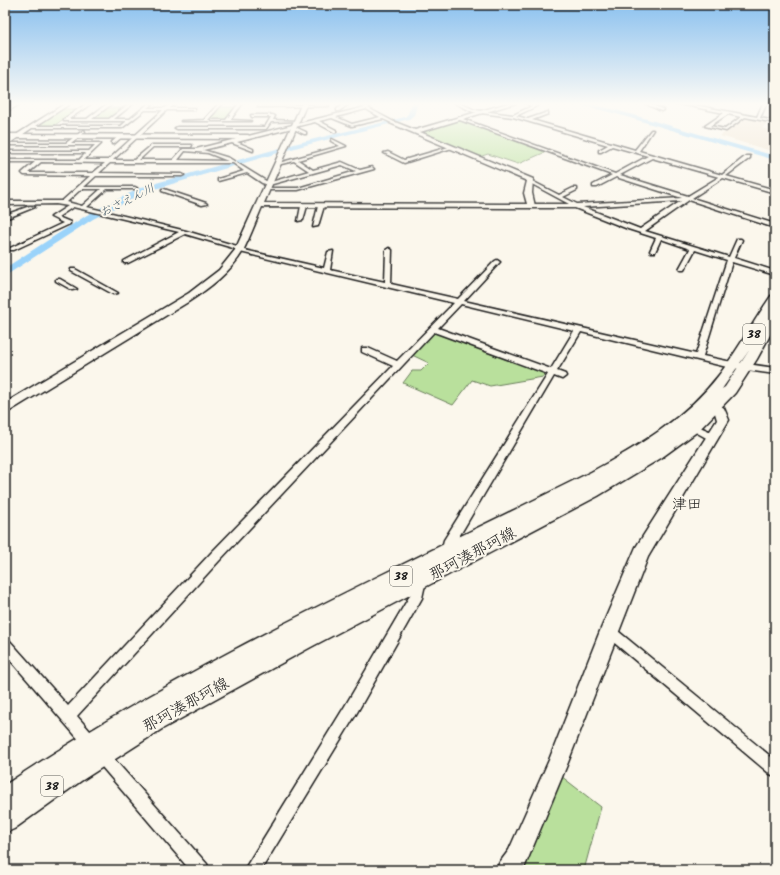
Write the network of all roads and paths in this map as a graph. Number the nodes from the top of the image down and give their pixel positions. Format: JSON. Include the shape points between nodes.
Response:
{"nodes":[{"id":1,"x":5,"y":144,"type":"edge"},
{"id":2,"x":67,"y":144,"type":"joint"},
{"id":3,"x":129,"y":144,"type":"edge"},
{"id":4,"x":223,"y":144,"type":"edge"},
{"id":5,"x":238,"y":144,"type":"edge"},
{"id":6,"x":286,"y":144,"type":"edge"},
{"id":7,"x":340,"y":144,"type":"edge"},
{"id":8,"x":441,"y":144,"type":"edge"},
{"id":9,"x":529,"y":144,"type":"edge"},
{"id":10,"x":612,"y":144,"type":"joint"},
{"id":11,"x":642,"y":144,"type":"edge"},
{"id":12,"x":174,"y":146,"type":"junction"},
{"id":13,"x":216,"y":146,"type":"junction"},
{"id":14,"x":327,"y":146,"type":"dead end"},
{"id":15,"x":450,"y":148,"type":"junction"},
{"id":16,"x":334,"y":149,"type":"junction"},
{"id":17,"x":198,"y":150,"type":"junction"},
{"id":18,"x":252,"y":150,"type":"dead end"},
{"id":19,"x":169,"y":151,"type":"dead end"},
{"id":20,"x":600,"y":151,"type":"dead end"},
{"id":21,"x":637,"y":151,"type":"junction"},
{"id":22,"x":5,"y":152,"type":"edge"},
{"id":23,"x":90,"y":152,"type":"junction"},
{"id":24,"x":386,"y":153,"type":"dead end"},
{"id":25,"x":164,"y":156,"type":"dead end"},
{"id":26,"x":652,"y":156,"type":"junction"},
{"id":27,"x":748,"y":157,"type":"dead end"},
{"id":28,"x":294,"y":159,"type":"junction"},
{"id":29,"x":5,"y":161,"type":"edge"},
{"id":30,"x":40,"y":161,"type":"junction"},
{"id":31,"x":80,"y":161,"type":"junction"},
{"id":32,"x":110,"y":161,"type":"junction"},
{"id":33,"x":136,"y":161,"type":"junction"},
{"id":34,"x":160,"y":161,"type":"junction"},
{"id":35,"x":175,"y":161,"type":"junction"},
{"id":36,"x":235,"y":163,"type":"junction"},
{"id":37,"x":277,"y":164,"type":"junction"},
{"id":38,"x":372,"y":168,"type":"dead end"},
{"id":39,"x":248,"y":171,"type":"junction"},
{"id":40,"x":359,"y":171,"type":"junction"},
{"id":41,"x":313,"y":172,"type":"junction"},
{"id":42,"x":689,"y":173,"type":"dead end"},
{"id":43,"x":95,"y":174,"type":"junction"},
{"id":44,"x":182,"y":175,"type":"dead end"},
{"id":45,"x":616,"y":175,"type":"junction"},
{"id":46,"x":722,"y":177,"type":"junction"},
{"id":47,"x":220,"y":180,"type":"dead end"},
{"id":48,"x":716,"y":181,"type":"junction"},
{"id":49,"x":532,"y":182,"type":"junction"},
{"id":50,"x":268,"y":185,"type":"junction"},
{"id":51,"x":595,"y":186,"type":"dead end"},
{"id":52,"x":80,"y":188,"type":"junction"},
{"id":53,"x":106,"y":188,"type":"junction"},
{"id":54,"x":136,"y":188,"type":"dead end"},
{"id":55,"x":164,"y":190,"type":"dead end"},
{"id":56,"x":575,"y":190,"type":"dead end"},
{"id":57,"x":775,"y":192,"type":"edge"},
{"id":58,"x":559,"y":197,"type":"junction"},
{"id":59,"x":688,"y":199,"type":"junction"},
{"id":60,"x":5,"y":203,"type":"edge"},
{"id":61,"x":63,"y":203,"type":"junction"},
{"id":62,"x":204,"y":204,"type":"dead end"},
{"id":63,"x":34,"y":205,"type":"junction"},
{"id":64,"x":260,"y":205,"type":"junction"},
{"id":65,"x":72,"y":206,"type":"junction"},
{"id":66,"x":304,"y":206,"type":"junction"},
{"id":67,"x":321,"y":206,"type":"junction"},
{"id":68,"x":531,"y":206,"type":"junction"},
{"id":69,"x":576,"y":206,"type":"junction"},
{"id":70,"x":82,"y":208,"type":"junction"},
{"id":71,"x":5,"y":217,"type":"edge"},
{"id":72,"x":300,"y":220,"type":"dead end"},
{"id":73,"x":315,"y":226,"type":"dead end"},
{"id":74,"x":775,"y":226,"type":"edge"},
{"id":75,"x":184,"y":232,"type":"junction"},
{"id":76,"x":641,"y":232,"type":"junction"},
{"id":77,"x":659,"y":238,"type":"junction"},
{"id":78,"x":739,"y":240,"type":"dead end"},
{"id":79,"x":12,"y":249,"type":"dead end"},
{"id":80,"x":693,"y":249,"type":"junction"},
{"id":81,"x":239,"y":250,"type":"junction"},
{"id":82,"x":389,"y":250,"type":"dead end"},
{"id":83,"x":653,"y":251,"type":"dead end"},
{"id":84,"x":331,"y":252,"type":"dead end"},
{"id":85,"x":730,"y":260,"type":"junction"},
{"id":86,"x":126,"y":262,"type":"dead end"},
{"id":87,"x":497,"y":262,"type":"dead end"},
{"id":88,"x":682,"y":269,"type":"dead end"},
{"id":89,"x":73,"y":270,"type":"dead end"},
{"id":90,"x":327,"y":271,"type":"junction"},
{"id":91,"x":775,"y":273,"type":"edge"},
{"id":92,"x":58,"y":280,"type":"dead end"},
{"id":93,"x":388,"y":284,"type":"junction"},
{"id":94,"x":74,"y":289,"type":"dead end"},
{"id":95,"x":115,"y":293,"type":"dead end"},
{"id":96,"x":775,"y":298,"type":"edge"},
{"id":97,"x":458,"y":301,"type":"junction"},
{"id":98,"x":775,"y":315,"type":"edge"},
{"id":99,"x":434,"y":329,"type":"junction"},
{"id":100,"x":579,"y":329,"type":"junction"},
{"id":101,"x":365,"y":350,"type":"dead end"},
{"id":102,"x":699,"y":356,"type":"junction"},
{"id":103,"x":398,"y":365,"type":"junction"},
{"id":104,"x":740,"y":366,"type":"junction"},
{"id":105,"x":775,"y":371,"type":"edge"},
{"id":106,"x":552,"y":372,"type":"junction"},
{"id":107,"x":562,"y":376,"type":"dead end"},
{"id":108,"x":715,"y":407,"type":"junction"},
{"id":109,"x":5,"y":409,"type":"edge"},
{"id":110,"x":693,"y":427,"type":"junction"},
{"id":111,"x":713,"y":437,"type":"junction"},
{"id":112,"x":450,"y":551,"type":"junction"},
{"id":113,"x":420,"y":580,"type":"junction"},
{"id":114,"x":609,"y":631,"type":"junction"},
{"id":115,"x":5,"y":644,"type":"edge"},
{"id":116,"x":68,"y":715,"type":"junction"},
{"id":117,"x":96,"y":748,"type":"junction"},
{"id":118,"x":775,"y":769,"type":"edge"},
{"id":119,"x":5,"y":800,"type":"edge"},
{"id":120,"x":5,"y":820,"type":"edge"},
{"id":121,"x":201,"y":870,"type":"edge"},
{"id":122,"x":252,"y":870,"type":"edge"},
{"id":123,"x":508,"y":870,"type":"edge"}],
"edges":[{"from":1,"to":2,"type":"street"},
{"from":2,"to":23,"type":"street","via":[[99,144]]},
{"from":3,"to":32,"type":"street"},
{"from":4,"to":13,"type":"street"},
{"from":5,"to":18,"type":"street"},
{"from":6,"to":37,"type":"street"},
{"from":7,"to":16,"type":"street","via":[[344,146]]},
{"from":8,"to":15,"type":"street"},
{"from":9,"to":45,"type":"street"},
{"from":10,"to":20,"type":"street"},
{"from":10,"to":21,"type":"street"},
{"from":11,"to":21,"type":"street"},
{"from":12,"to":13,"type":"street"},
{"from":12,"to":19,"type":"street"},
{"from":12,"to":33,"type":"street","via":[[152,146]]},
{"from":13,"to":17,"type":"street"},
{"from":14,"to":16,"type":"street"},
{"from":15,"to":24,"type":"street","via":[[404,162]]},
{"from":15,"to":49,"type":"street"},
{"from":16,"to":28,"type":"street"},
{"from":17,"to":35,"type":"street","via":[[184,150]]},
{"from":17,"to":36,"type":"street","via":[[223,155]]},
{"from":21,"to":26,"type":"street"},
{"from":22,"to":23,"type":"street"},
{"from":23,"to":31,"type":"street"},
{"from":25,"to":34,"type":"street"},
{"from":26,"to":45,"type":"street"},
{"from":26,"to":46,"type":"street"},
{"from":27,"to":46,"type":"street"},
{"from":28,"to":37,"type":"street"},
{"from":28,"to":41,"type":"street"},
{"from":29,"to":30,"type":"street"},
{"from":30,"to":31,"type":"street"},
{"from":30,"to":43,"type":"street","via":[[24,174]]},
{"from":31,"to":32,"type":"street"},
{"from":32,"to":33,"type":"street"},
{"from":32,"to":43,"type":"street"},
{"from":33,"to":34,"type":"street"},
{"from":34,"to":35,"type":"street"},
{"from":35,"to":36,"type":"street"},
{"from":36,"to":39,"type":"street"},
{"from":37,"to":50,"type":"street"},
{"from":38,"to":40,"type":"street"},
{"from":39,"to":47,"type":"street"},
{"from":39,"to":50,"type":"street"},
{"from":40,"to":41,"type":"street","via":[[342,163]]},
{"from":40,"to":50,"type":"street","via":[[298,189]]},
{"from":41,"to":50,"type":"street"},
{"from":42,"to":48,"type":"street"},
{"from":43,"to":44,"type":"street"},
{"from":43,"to":52,"type":"street"},
{"from":45,"to":51,"type":"street"},
{"from":45,"to":59,"type":"street"},
{"from":46,"to":48,"type":"street"},
{"from":46,"to":57,"type":"street"},
{"from":48,"to":59,"type":"street"},
{"from":49,"to":58,"type":"street"},
{"from":49,"to":68,"type":"street","via":[[528,193]]},
{"from":50,"to":64,"type":"street"},
{"from":52,"to":53,"type":"street"},
{"from":52,"to":61,"type":"street"},
{"from":53,"to":54,"type":"street"},
{"from":53,"to":70,"type":"street"},
{"from":55,"to":62,"type":"street"},
{"from":56,"to":58,"type":"street"},
{"from":58,"to":69,"type":"street"},
{"from":59,"to":69,"type":"street"},
{"from":59,"to":74,"type":"street"},
{"from":59,"to":76,"type":"street"},
{"from":60,"to":63,"type":"street"},
{"from":61,"to":63,"type":"street"},
{"from":61,"to":65,"type":"street"},
{"from":63,"to":71,"type":"street"},
{"from":64,"to":66,"type":"street"},
{"from":64,"to":81,"type":"street"},
{"from":65,"to":70,"type":"street"},
{"from":65,"to":79,"type":"street","via":[[54,217],[68,223]]},
{"from":66,"to":67,"type":"street"},
{"from":66,"to":72,"type":"street"},
{"from":67,"to":68,"type":"street"},
{"from":67,"to":73,"type":"street"},
{"from":68,"to":69,"type":"street"},
{"from":69,"to":76,"type":"street"},
{"from":70,"to":75,"type":"street"},
{"from":75,"to":81,"type":"street"},
{"from":75,"to":86,"type":"street"},
{"from":76,"to":77,"type":"street"},
{"from":77,"to":80,"type":"street"},
{"from":77,"to":83,"type":"street"},
{"from":78,"to":85,"type":"street"},
{"from":80,"to":85,"type":"street"},
{"from":80,"to":88,"type":"street"},
{"from":81,"to":90,"type":"street"},
{"from":81,"to":109,"type":"street","via":[[228,266],[201,290]]},
{"from":82,"to":93,"type":"street"},
{"from":84,"to":90,"type":"street"},
{"from":85,"to":91,"type":"street"},
{"from":85,"to":102,"type":"street"},
{"from":87,"to":97,"type":"street"},
{"from":89,"to":95,"type":"street"},
{"from":90,"to":93,"type":"street"},
{"from":92,"to":94,"type":"street"},
{"from":93,"to":97,"type":"street"},
{"from":96,"to":104,"type":"main road","name":"那珂湊那珂線","number":"38"},
{"from":97,"to":99,"type":"street"},
{"from":97,"to":100,"type":"street"},
{"from":98,"to":104,"type":"main road","name":"那珂湊那珂線","number":"38"},
{"from":99,"to":103,"type":"street"},
{"from":99,"to":106,"type":"street"},
{"from":100,"to":102,"type":"street"},
{"from":100,"to":106,"type":"street"},
{"from":101,"to":103,"type":"street"},
{"from":102,"to":104,"type":"street"},
{"from":103,"to":116,"type":"street"},
{"from":104,"to":105,"type":"street"},
{"from":104,"to":108,"type":"main road","name":"那珂湊那珂線","number":"38","via":[[730,390]]},
{"from":104,"to":112,"type":"main road","name":"那珂湊那珂線","number":"38","via":[[683,421],[646,448],[577,487]]},
{"from":106,"to":107,"type":"street"},
{"from":106,"to":112,"type":"street","via":[[448,544]]},
{"from":108,"to":110,"type":"main road","name":"那珂湊那珂線","number":"38"},
{"from":108,"to":111,"type":"street","via":[[720,412],[722,420]]},
{"from":110,"to":111,"type":"street"},
{"from":110,"to":113,"type":"main road","name":"那珂湊那珂線","number":"38","via":[[636,467]]},
{"from":111,"to":114,"type":"street","via":[[642,552]]},
{"from":112,"to":117,"type":"main road","name":"那珂湊那珂線","number":"38","via":[[181,689]]},
{"from":113,"to":117,"type":"main road","name":"那珂湊那珂線","number":"38","via":[[154,721]]},
{"from":113,"to":122,"type":"street","via":[[418,594]]},
{"from":114,"to":118,"type":"street"},
{"from":114,"to":123,"type":"street","via":[[557,765],[517,858]]},
{"from":115,"to":116,"type":"street"},
{"from":116,"to":117,"type":"street"},
{"from":117,"to":119,"type":"main road","name":"那珂湊那珂線","number":"38"},
{"from":117,"to":120,"type":"main road","name":"那珂湊那珂線","number":"38"},
{"from":117,"to":121,"type":"street"}]}
